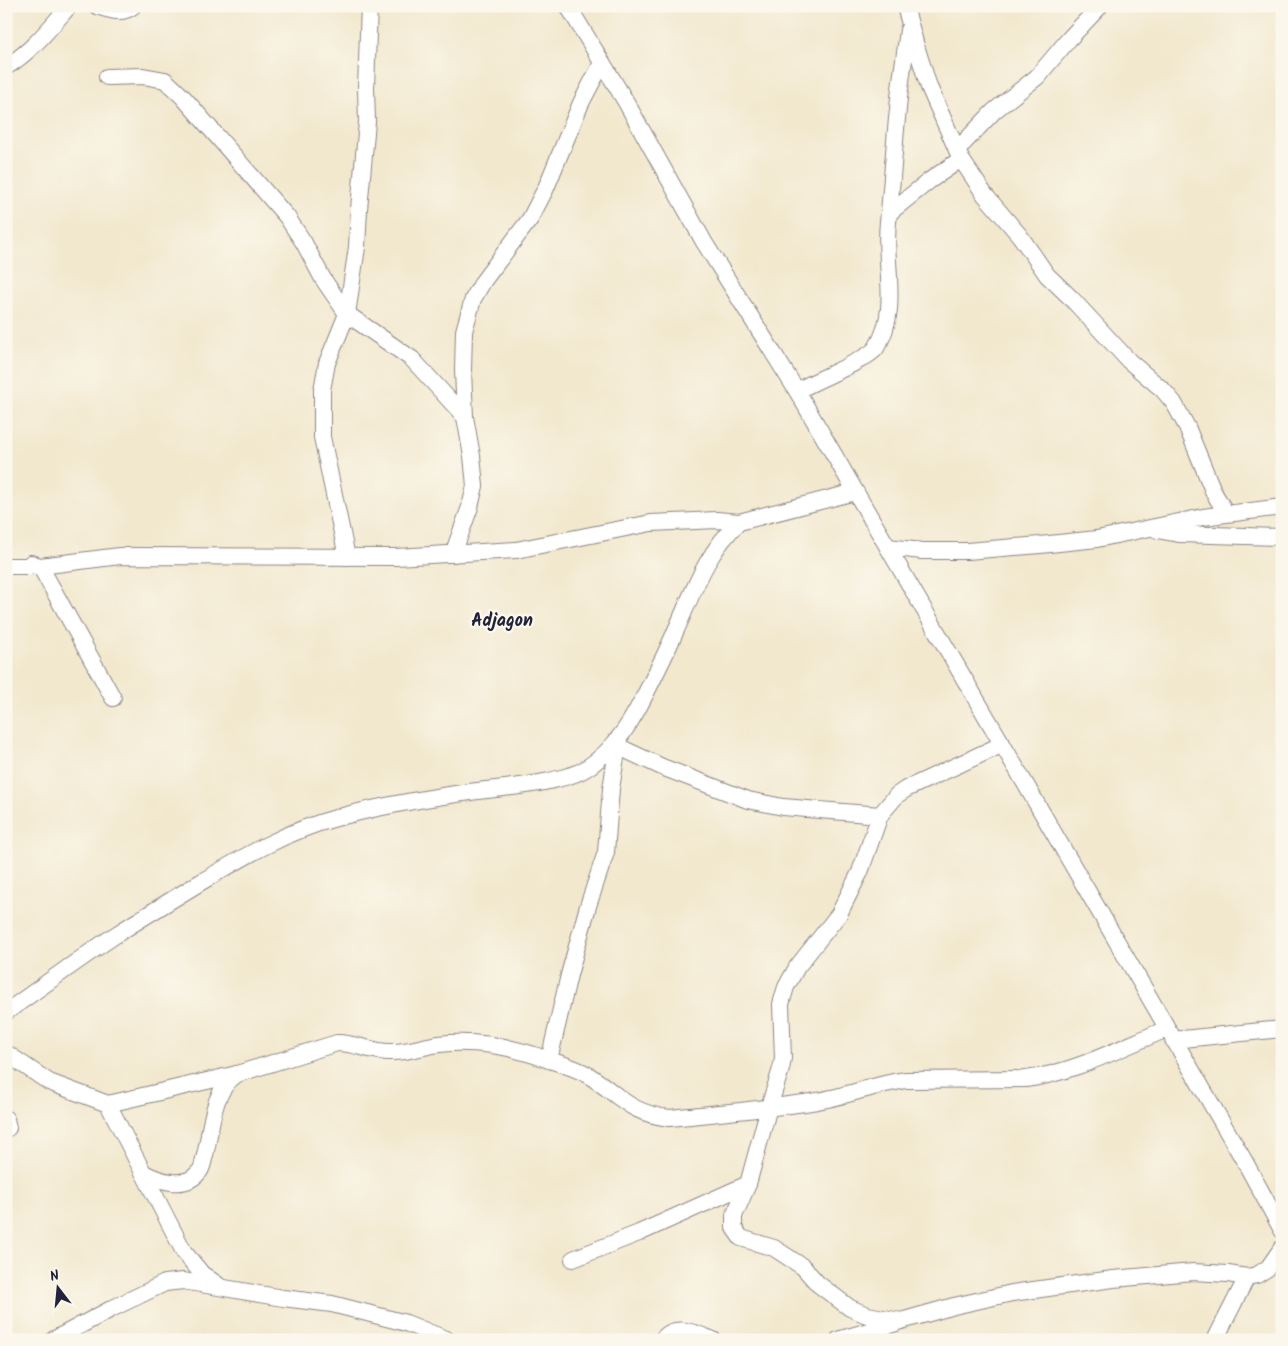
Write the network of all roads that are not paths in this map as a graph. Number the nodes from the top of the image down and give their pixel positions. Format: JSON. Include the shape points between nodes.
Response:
{"nodes":[{"id":1,"x":69,"y":6,"type":"edge"},
{"id":2,"x":97,"y":6,"type":"edge"},
{"id":3,"x":134,"y":6,"type":"edge"},
{"id":4,"x":369,"y":6,"type":"edge"},
{"id":5,"x":568,"y":6,"type":"edge"},
{"id":6,"x":1100,"y":6,"type":"edge"},
{"id":7,"x":909,"y":12,"type":"edge"},
{"id":8,"x":602,"y":63,"type":"junction"},
{"id":9,"x":6,"y":67,"type":"edge"},
{"id":10,"x":107,"y":77,"type":"dead end"},
{"id":11,"x":959,"y":154,"type":"junction"},
{"id":12,"x":889,"y":213,"type":"junction"},
{"id":13,"x":347,"y":314,"type":"junction"},
{"id":14,"x":797,"y":391,"type":"junction"},
{"id":15,"x":465,"y":417,"type":"junction"},
{"id":16,"x":856,"y":492,"type":"junction"},
{"id":17,"x":1282,"y":507,"type":"edge"},
{"id":18,"x":1226,"y":514,"type":"junction"},
{"id":19,"x":739,"y":522,"type":"junction"},
{"id":20,"x":1149,"y":529,"type":"junction"},
{"id":21,"x":1282,"y":537,"type":"edge"},
{"id":22,"x":888,"y":547,"type":"junction"},
{"id":23,"x":453,"y":554,"type":"junction"},
{"id":24,"x":6,"y":555,"type":"edge"},
{"id":25,"x":347,"y":558,"type":"junction"},
{"id":26,"x":6,"y":566,"type":"edge"},
{"id":27,"x":40,"y":566,"type":"junction"},
{"id":28,"x":114,"y":698,"type":"dead end"},
{"id":29,"x":618,"y":742,"type":"junction"},
{"id":30,"x":1002,"y":745,"type":"junction"},
{"id":31,"x":880,"y":815,"type":"junction"},
{"id":32,"x":6,"y":1012,"type":"edge"},
{"id":33,"x":1282,"y":1029,"type":"edge"},
{"id":34,"x":1170,"y":1035,"type":"junction"},
{"id":35,"x":6,"y":1053,"type":"edge"},
{"id":36,"x":549,"y":1060,"type":"junction"},
{"id":37,"x":237,"y":1074,"type":"junction"},
{"id":38,"x":108,"y":1104,"type":"junction"},
{"id":39,"x":768,"y":1107,"type":"junction"},
{"id":40,"x":144,"y":1173,"type":"junction"},
{"id":41,"x":748,"y":1184,"type":"junction"},
{"id":42,"x":1282,"y":1230,"type":"edge"},
{"id":43,"x":1282,"y":1248,"type":"edge"},
{"id":44,"x":573,"y":1259,"type":"dead end"},
{"id":45,"x":1247,"y":1278,"type":"junction"},
{"id":46,"x":220,"y":1287,"type":"junction"},
{"id":47,"x":902,"y":1321,"type":"junction"},
{"id":48,"x":53,"y":1340,"type":"edge"},
{"id":49,"x":448,"y":1340,"type":"edge"},
{"id":50,"x":662,"y":1340,"type":"edge"},
{"id":51,"x":713,"y":1340,"type":"edge"},
{"id":52,"x":838,"y":1340,"type":"edge"},
{"id":53,"x":1215,"y":1340,"type":"edge"}],
"edges":[{"from":1,"to":9,"type":"street","via":[[46,34]]},
{"from":2,"to":3,"type":"street","via":[[118,11]]},
{"from":4,"to":13,"type":"street","via":[[367,122],[357,247]]},
{"from":5,"to":8,"type":"street"},
{"from":6,"to":11,"type":"street","via":[[1037,77],[994,111]]},
{"from":7,"to":11,"type":"street","via":[[929,86]]},
{"from":7,"to":12,"type":"street"},
{"from":8,"to":14,"type":"street","via":[[704,242]]},
{"from":8,"to":15,"type":"street","via":[[530,219],[473,299],[464,331]]},
{"from":10,"to":13,"type":"street","via":[[143,76],[166,80],[287,217]]},
{"from":11,"to":12,"type":"street"},
{"from":11,"to":18,"type":"street","via":[[985,195],[1020,236],[1047,275],[1174,403]]},
{"from":12,"to":14,"type":"street","via":[[889,312],[876,348],[865,357]]},
{"from":13,"to":15,"type":"street","via":[[412,359]]},
{"from":13,"to":25,"type":"street","via":[[327,363],[322,390],[322,437]]},
{"from":14,"to":16,"type":"street"},
{"from":15,"to":23,"type":"street","via":[[475,486]]},
{"from":16,"to":19,"type":"street"},
{"from":16,"to":22,"type":"street"},
{"from":17,"to":18,"type":"street"},
{"from":18,"to":20,"type":"street"},
{"from":19,"to":23,"type":"street","via":[[650,524],[516,550]]},
{"from":19,"to":29,"type":"street","via":[[712,553],[643,700]]},
{"from":20,"to":21,"type":"street","via":[[1179,534]]},
{"from":20,"to":22,"type":"street","via":[[1097,539],[967,551]]},
{"from":22,"to":30,"type":"street"},
{"from":23,"to":25,"type":"street"},
{"from":24,"to":27,"type":"street"},
{"from":25,"to":27,"type":"street","via":[[120,556]]},
{"from":26,"to":27,"type":"street"},
{"from":27,"to":28,"type":"street"},
{"from":29,"to":31,"type":"street","via":[[662,766],[748,800]]},
{"from":29,"to":32,"type":"street","via":[[584,770],[570,776],[507,789],[389,806],[289,833],[243,857],[117,934]]},
{"from":29,"to":36,"type":"street","via":[[606,852],[569,975]]},
{"from":30,"to":31,"type":"street","via":[[906,789]]},
{"from":30,"to":34,"type":"street"},
{"from":31,"to":39,"type":"street","via":[[860,872],[839,914],[797,967],[786,987],[781,1004],[783,1058]]},
{"from":33,"to":34,"type":"street"},
{"from":34,"to":39,"type":"street","via":[[1026,1080],[906,1080],[818,1101]]},
{"from":34,"to":42,"type":"street"},
{"from":35,"to":38,"type":"street","via":[[49,1082]]},
{"from":36,"to":37,"type":"street","via":[[528,1052],[478,1043],[440,1044],[400,1052],[337,1043]]},
{"from":36,"to":39,"type":"street","via":[[587,1075],[621,1100],[651,1116],[669,1118]]},
{"from":37,"to":38,"type":"street"},
{"from":37,"to":40,"type":"street","via":[[228,1080],[218,1101],[198,1174],[176,1182],[162,1181]]},
{"from":38,"to":40,"type":"street"},
{"from":39,"to":41,"type":"street"},
{"from":40,"to":46,"type":"street","via":[[184,1252],[202,1274]]},
{"from":41,"to":44,"type":"street"},
{"from":41,"to":47,"type":"street","via":[[734,1216],[734,1228],[741,1238],[774,1248],[803,1267],[818,1284],[850,1308],[867,1315]]},
{"from":43,"to":45,"type":"street","via":[[1268,1268]]},
{"from":45,"to":47,"type":"street","via":[[1192,1272],[1114,1279],[1012,1293]]},
{"from":45,"to":53,"type":"street"},
{"from":46,"to":48,"type":"street","via":[[183,1281],[165,1283]]},
{"from":46,"to":49,"type":"street","via":[[332,1304],[406,1323]]},
{"from":47,"to":52,"type":"street"},
{"from":50,"to":51,"type":"street","via":[[666,1335],[682,1330]]}]}
